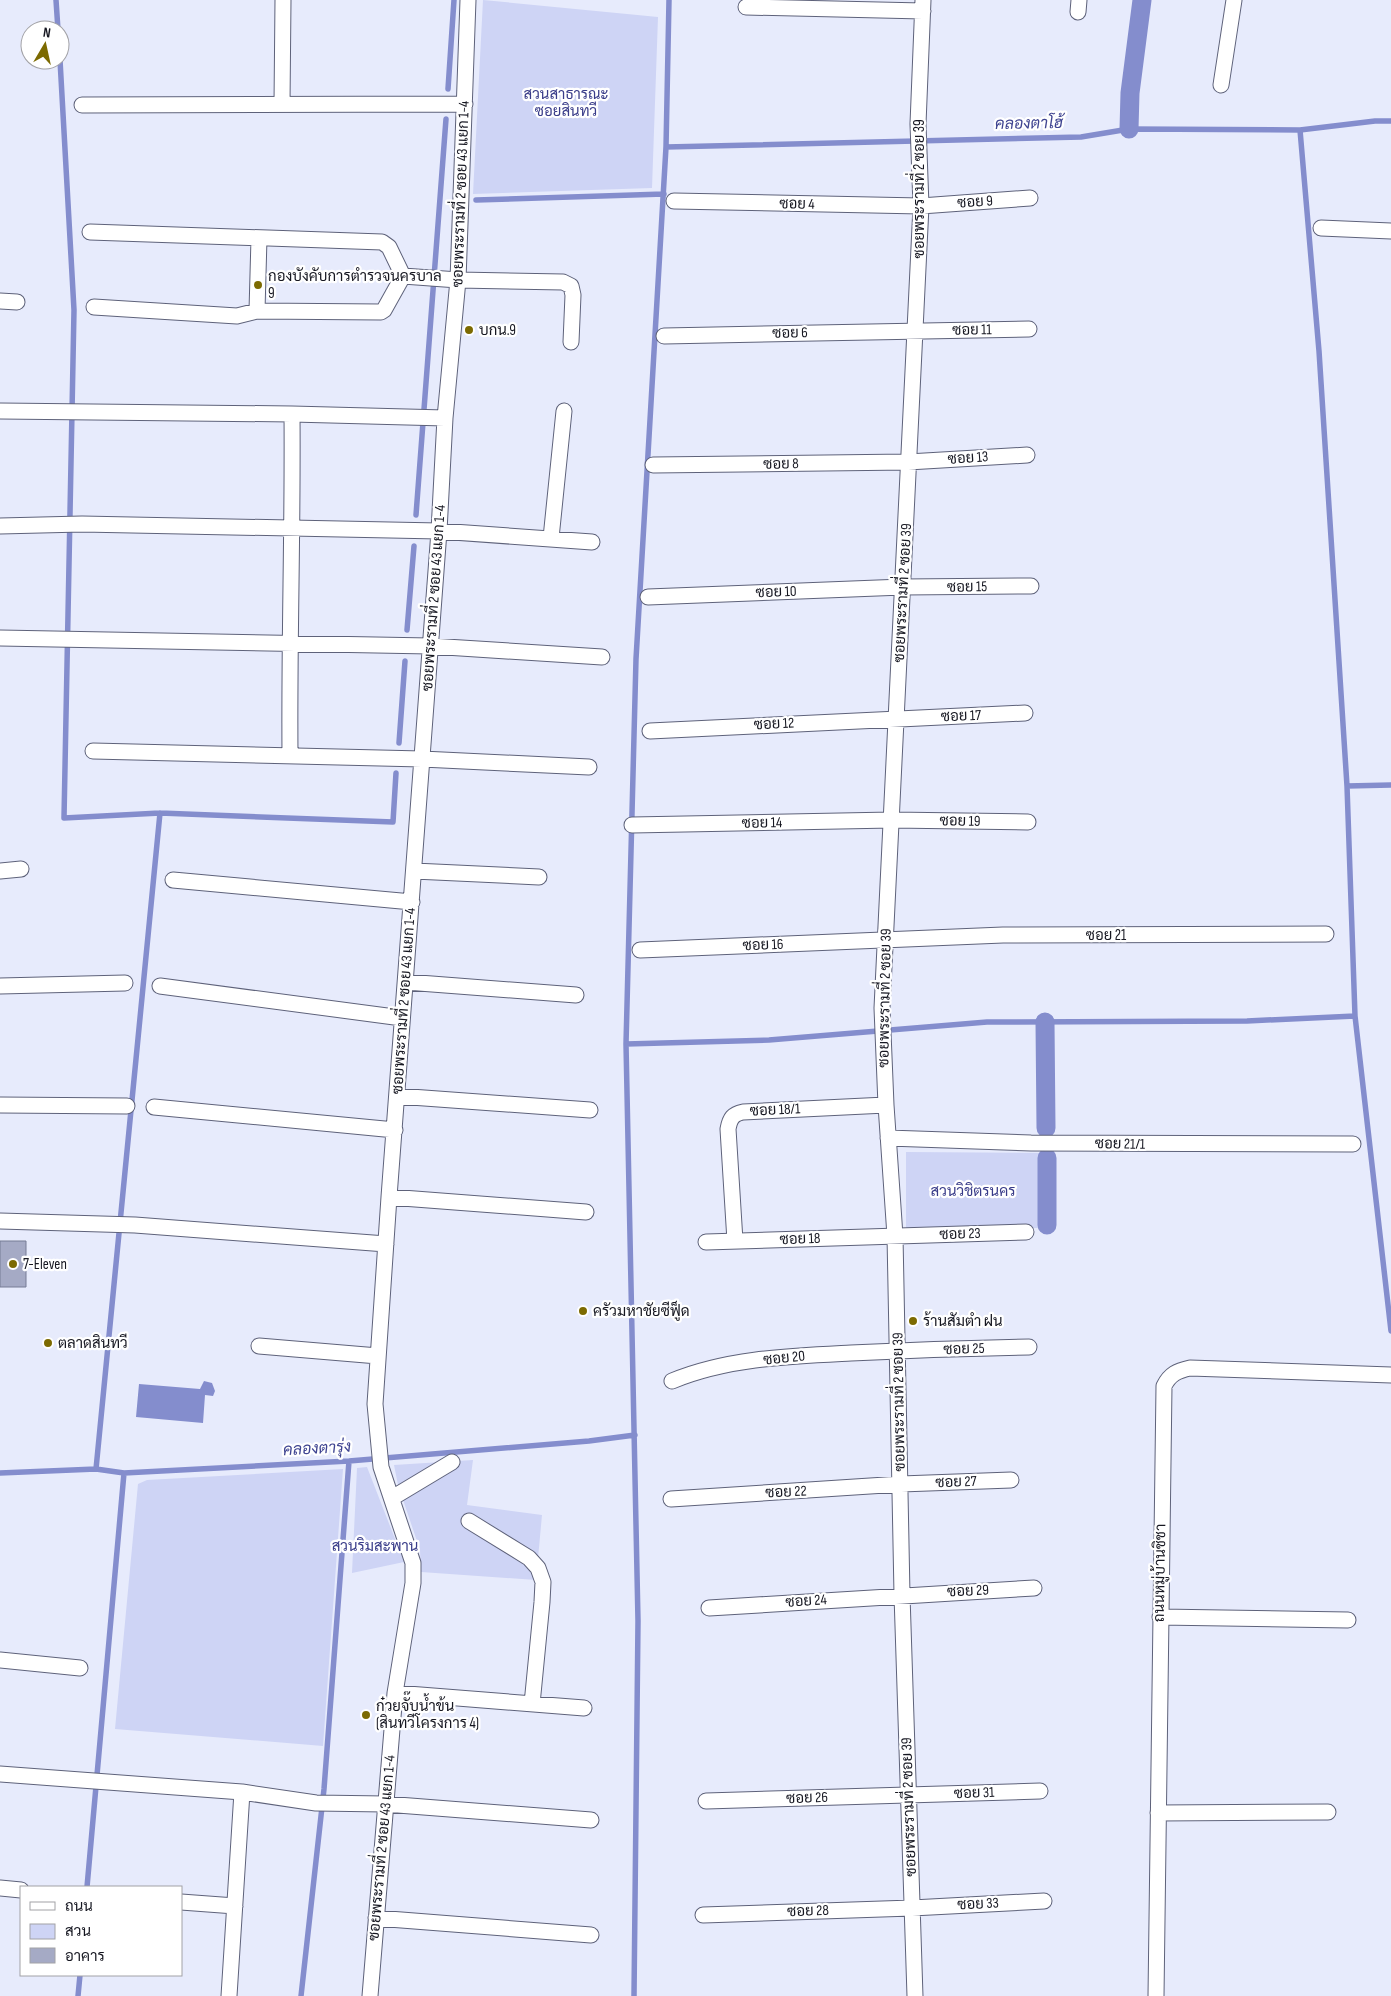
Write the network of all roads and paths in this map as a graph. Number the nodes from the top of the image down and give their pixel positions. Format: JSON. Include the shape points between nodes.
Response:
{"nodes":[{"id":1,"x":283,"y":0,"type":"edge"},
{"id":2,"x":468,"y":0,"type":"edge"},
{"id":3,"x":1234,"y":0,"type":"edge"},
{"id":4,"x":923,"y":5,"type":"edge"},
{"id":5,"x":746,"y":7,"type":"dead end"},
{"id":6,"x":1221,"y":85,"type":"dead end"},
{"id":7,"x":282,"y":104,"type":"junction"},
{"id":8,"x":465,"y":104,"type":"junction"},
{"id":9,"x":82,"y":105,"type":"dead end"},
{"id":10,"x":1030,"y":198,"type":"dead end"},
{"id":11,"x":674,"y":201,"type":"dead end"},
{"id":12,"x":920,"y":206,"type":"junction"},
{"id":13,"x":1321,"y":228,"type":"dead end"},
{"id":14,"x":1391,"y":231,"type":"edge"},
{"id":15,"x":90,"y":232,"type":"dead end"},
{"id":16,"x":259,"y":238,"type":"junction"},
{"id":17,"x":404,"y":276,"type":"junction"},
{"id":18,"x":458,"y":280,"type":"junction"},
{"id":19,"x":0,"y":301,"type":"edge"},
{"id":20,"x":17,"y":302,"type":"dead end"},
{"id":21,"x":94,"y":307,"type":"dead end"},
{"id":22,"x":257,"y":311,"type":"junction"},
{"id":23,"x":1029,"y":329,"type":"dead end"},
{"id":24,"x":916,"y":330,"type":"junction"},
{"id":25,"x":664,"y":336,"type":"dead end"},
{"id":26,"x":571,"y":342,"type":"dead end"},
{"id":27,"x":0,"y":411,"type":"edge"},
{"id":28,"x":564,"y":411,"type":"dead end"},
{"id":29,"x":292,"y":414,"type":"junction"},
{"id":30,"x":445,"y":418,"type":"junction"},
{"id":31,"x":1027,"y":454,"type":"dead end"},
{"id":32,"x":908,"y":462,"type":"junction"},
{"id":33,"x":653,"y":465,"type":"dead end"},
{"id":34,"x":0,"y":526,"type":"edge"},
{"id":35,"x":293,"y":529,"type":"junction"},
{"id":36,"x":439,"y":531,"type":"junction"},
{"id":37,"x":552,"y":538,"type":"junction"},
{"id":38,"x":592,"y":542,"type":"dead end"},
{"id":39,"x":1031,"y":586,"type":"dead end"},
{"id":40,"x":903,"y":587,"type":"junction"},
{"id":41,"x":648,"y":597,"type":"dead end"},
{"id":42,"x":0,"y":638,"type":"edge"},
{"id":43,"x":289,"y":643,"type":"junction"},
{"id":44,"x":430,"y":646,"type":"junction"},
{"id":45,"x":602,"y":657,"type":"dead end"},
{"id":46,"x":1025,"y":713,"type":"dead end"},
{"id":47,"x":897,"y":718,"type":"junction"},
{"id":48,"x":650,"y":731,"type":"dead end"},
{"id":49,"x":93,"y":752,"type":"dead end"},
{"id":50,"x":290,"y":755,"type":"junction"},
{"id":51,"x":422,"y":759,"type":"junction"},
{"id":52,"x":590,"y":767,"type":"dead end"},
{"id":53,"x":892,"y":820,"type":"junction"},
{"id":54,"x":1028,"y":822,"type":"dead end"},
{"id":55,"x":632,"y":825,"type":"dead end"},
{"id":56,"x":21,"y":869,"type":"dead end"},
{"id":57,"x":0,"y":871,"type":"edge"},
{"id":58,"x":414,"y":871,"type":"junction"},
{"id":59,"x":539,"y":877,"type":"dead end"},
{"id":60,"x":173,"y":880,"type":"dead end"},
{"id":61,"x":412,"y":902,"type":"junction"},
{"id":62,"x":1326,"y":934,"type":"dead end"},
{"id":63,"x":886,"y":941,"type":"junction"},
{"id":64,"x":640,"y":950,"type":"dead end"},
{"id":65,"x":406,"y":982,"type":"junction"},
{"id":66,"x":125,"y":983,"type":"dead end"},
{"id":67,"x":0,"y":986,"type":"edge"},
{"id":68,"x":160,"y":986,"type":"dead end"},
{"id":69,"x":576,"y":995,"type":"dead end"},
{"id":70,"x":402,"y":1018,"type":"junction"},
{"id":71,"x":397,"y":1096,"type":"junction"},
{"id":72,"x":0,"y":1105,"type":"edge"},
{"id":73,"x":886,"y":1105,"type":"junction"},
{"id":74,"x":127,"y":1106,"type":"dead end"},
{"id":75,"x":154,"y":1107,"type":"dead end"},
{"id":76,"x":590,"y":1110,"type":"dead end"},
{"id":77,"x":395,"y":1130,"type":"junction"},
{"id":78,"x":888,"y":1138,"type":"junction"},
{"id":79,"x":1353,"y":1144,"type":"dead end"},
{"id":80,"x":389,"y":1197,"type":"junction"},
{"id":81,"x":586,"y":1212,"type":"dead end"},
{"id":82,"x":0,"y":1221,"type":"edge"},
{"id":83,"x":1026,"y":1232,"type":"dead end"},
{"id":84,"x":895,"y":1236,"type":"junction"},
{"id":85,"x":735,"y":1241,"type":"junction"},
{"id":86,"x":706,"y":1242,"type":"dead end"},
{"id":87,"x":386,"y":1244,"type":"junction"},
{"id":88,"x":258,"y":1346,"type":"dead end"},
{"id":89,"x":1029,"y":1346,"type":"dead end"},
{"id":90,"x":898,"y":1351,"type":"junction"},
{"id":91,"x":378,"y":1356,"type":"junction"},
{"id":92,"x":1391,"y":1374,"type":"edge"},
{"id":93,"x":672,"y":1381,"type":"dead end"},
{"id":94,"x":452,"y":1462,"type":"dead end"},
{"id":95,"x":1011,"y":1480,"type":"dead end"},
{"id":96,"x":901,"y":1484,"type":"junction"},
{"id":97,"x":392,"y":1498,"type":"junction"},
{"id":98,"x":671,"y":1499,"type":"dead end"},
{"id":99,"x":469,"y":1521,"type":"dead end"},
{"id":100,"x":1034,"y":1588,"type":"dead end"},
{"id":101,"x":902,"y":1595,"type":"junction"},
{"id":102,"x":709,"y":1608,"type":"dead end"},
{"id":103,"x":1160,"y":1617,"type":"junction"},
{"id":104,"x":1348,"y":1620,"type":"dead end"},
{"id":105,"x":0,"y":1660,"type":"edge"},
{"id":106,"x":80,"y":1668,"type":"dead end"},
{"id":107,"x":395,"y":1693,"type":"junction"},
{"id":108,"x":532,"y":1704,"type":"junction"},
{"id":109,"x":584,"y":1708,"type":"dead end"},
{"id":110,"x":0,"y":1774,"type":"edge"},
{"id":111,"x":1040,"y":1791,"type":"dead end"},
{"id":112,"x":242,"y":1792,"type":"junction"},
{"id":113,"x":908,"y":1795,"type":"junction"},
{"id":114,"x":706,"y":1801,"type":"dead end"},
{"id":115,"x":385,"y":1804,"type":"junction"},
{"id":116,"x":1328,"y":1812,"type":"dead end"},
{"id":117,"x":1158,"y":1813,"type":"junction"},
{"id":118,"x":591,"y":1820,"type":"dead end"},
{"id":119,"x":0,"y":1888,"type":"edge"},
{"id":120,"x":20,"y":1890,"type":"edge"},
{"id":121,"x":1044,"y":1901,"type":"dead end"},
{"id":122,"x":182,"y":1902,"type":"edge"},
{"id":123,"x":235,"y":1906,"type":"junction"},
{"id":124,"x":912,"y":1908,"type":"junction"},
{"id":125,"x":703,"y":1915,"type":"dead end"},
{"id":126,"x":376,"y":1918,"type":"junction"},
{"id":127,"x":591,"y":1935,"type":"dead end"},
{"id":128,"x":230,"y":1996,"type":"edge"},
{"id":129,"x":370,"y":1996,"type":"edge"},
{"id":130,"x":915,"y":1996,"type":"edge"},
{"id":131,"x":1156,"y":1996,"type":"edge"}],
"edges":[{"from":1,"to":7,"type":"street"},
{"from":2,"to":8,"type":"street","name":"ซอยพระรามที่ 2 ซอย 43 แยก 1-4"},
{"from":3,"to":6,"type":"street"},
{"from":4,"to":5,"type":"street"},
{"from":4,"to":12,"type":"street","name":"ซอยพระรามที่ 2 ซอย 39","via":[[918,124]]},
{"from":7,"to":8,"type":"street"},
{"from":7,"to":9,"type":"street"},
{"from":8,"to":18,"type":"street","name":"ซอยพระรามที่ 2 ซอย 43 แยก 1-4"},
{"from":10,"to":12,"type":"street","name":"ซอย 9"},
{"from":11,"to":12,"type":"street","name":"ซอย 4"},
{"from":12,"to":24,"type":"street","name":"ซอยพระรามที่ 2 ซอย 39"},
{"from":13,"to":14,"type":"street"},
{"from":15,"to":16,"type":"street"},
{"from":16,"to":17,"type":"street","via":[[382,242],[389,247]]},
{"from":16,"to":22,"type":"street"},
{"from":17,"to":18,"type":"street"},
{"from":17,"to":22,"type":"street","via":[[381,312]]},
{"from":18,"to":26,"type":"street","via":[[564,282],[570,286],[573,295]]},
{"from":18,"to":30,"type":"street","name":"ซอยพระรามที่ 2 ซอย 43 แยก 1-4"},
{"from":19,"to":20,"type":"street"},
{"from":21,"to":22,"type":"street","via":[[238,316]]},
{"from":23,"to":24,"type":"street","name":"ซอย 11"},
{"from":24,"to":25,"type":"street","name":"ซอย 6"},
{"from":24,"to":32,"type":"street","name":"ซอยพระรามที่ 2 ซอย 39"},
{"from":27,"to":29,"type":"street"},
{"from":28,"to":37,"type":"street"},
{"from":29,"to":30,"type":"street"},
{"from":29,"to":35,"type":"street"},
{"from":30,"to":36,"type":"street","name":"ซอยพระรามที่ 2 ซอย 43 แยก 1-4"},
{"from":31,"to":32,"type":"street","name":"ซอย 13"},
{"from":32,"to":33,"type":"street","name":"ซอย 8"},
{"from":32,"to":40,"type":"street","name":"ซอยพระรามที่ 2 ซอย 39"},
{"from":34,"to":35,"type":"street","via":[[82,524]]},
{"from":35,"to":36,"type":"street"},
{"from":35,"to":43,"type":"street"},
{"from":36,"to":37,"type":"street"},
{"from":36,"to":44,"type":"street","name":"ซอยพระรามที่ 2 ซอย 43 แยก 1-4"},
{"from":37,"to":38,"type":"street"},
{"from":39,"to":40,"type":"street","name":"ซอย 15"},
{"from":40,"to":41,"type":"street","name":"ซอย 10"},
{"from":40,"to":47,"type":"street","name":"ซอยพระรามที่ 2 ซอย 39"},
{"from":42,"to":43,"type":"street"},
{"from":43,"to":44,"type":"street"},
{"from":43,"to":50,"type":"street"},
{"from":44,"to":45,"type":"street"},
{"from":44,"to":51,"type":"street","name":"ซอยพระรามที่ 2 ซอย 43 แยก 1-4"},
{"from":46,"to":47,"type":"street","name":"ซอย 17"},
{"from":47,"to":48,"type":"street","name":"ซอย 12"},
{"from":47,"to":53,"type":"street","name":"ซอยพระรามที่ 2 ซอย 39"},
{"from":49,"to":50,"type":"street"},
{"from":50,"to":51,"type":"street"},
{"from":51,"to":52,"type":"street"},
{"from":51,"to":58,"type":"street","name":"ซอยพระรามที่ 2 ซอย 43 แยก 1-4"},
{"from":53,"to":54,"type":"street","name":"ซอย 19"},
{"from":53,"to":55,"type":"street","name":"ซอย 14"},
{"from":53,"to":63,"type":"street","name":"ซอยพระรามที่ 2 ซอย 39"},
{"from":56,"to":57,"type":"street"},
{"from":58,"to":59,"type":"street"},
{"from":58,"to":61,"type":"street","name":"ซอยพระรามที่ 2 ซอย 43 แยก 1-4"},
{"from":60,"to":61,"type":"street"},
{"from":61,"to":65,"type":"street","name":"ซอยพระรามที่ 2 ซอย 43 แยก 1-4"},
{"from":62,"to":63,"type":"street","name":"ซอย 21","via":[[1003,935]]},
{"from":63,"to":64,"type":"street","name":"ซอย 16"},
{"from":63,"to":73,"type":"street","name":"ซอยพระรามที่ 2 ซอย 39","via":[[882,1008]]},
{"from":65,"to":69,"type":"street"},
{"from":65,"to":70,"type":"street","name":"ซอยพระรามที่ 2 ซอย 43 แยก 1-4"},
{"from":66,"to":67,"type":"street"},
{"from":68,"to":70,"type":"street"},
{"from":70,"to":71,"type":"street","name":"ซอยพระรามที่ 2 ซอย 43 แยก 1-4"},
{"from":71,"to":76,"type":"street"},
{"from":71,"to":77,"type":"street","name":"ซอยพระรามที่ 2 ซอย 43 แยก 1-4"},
{"from":72,"to":74,"type":"street"},
{"from":73,"to":78,"type":"street","name":"ซอยพระรามที่ 2 ซอย 39"},
{"from":73,"to":85,"type":"street","name":"ซอย 18/1","via":[[744,1112],[730,1118]]},
{"from":75,"to":77,"type":"street"},
{"from":77,"to":80,"type":"street","name":"ซอยพระรามที่ 2 ซอย 43 แยก 1-4"},
{"from":78,"to":79,"type":"street","name":"ซอย 21/1","via":[[1031,1143]]},
{"from":78,"to":84,"type":"street","name":"ซอยพระรามที่ 2 ซอย 39"},
{"from":80,"to":81,"type":"street"},
{"from":80,"to":87,"type":"street","name":"ซอยพระรามที่ 2 ซอย 43 แยก 1-4"},
{"from":82,"to":87,"type":"street","via":[[135,1225]]},
{"from":83,"to":84,"type":"street","name":"ซอย 23"},
{"from":84,"to":85,"type":"street","name":"ซอย 18"},
{"from":84,"to":90,"type":"street","name":"ซอยพระรามที่ 2 ซอย 39"},
{"from":85,"to":86,"type":"street","name":"ซอย 18"},
{"from":87,"to":91,"type":"street","name":"ซอยพระรามที่ 2 ซอย 43 แยก 1-4"},
{"from":88,"to":91,"type":"street"},
{"from":89,"to":90,"type":"street","name":"ซอย 25"},
{"from":90,"to":93,"type":"street","name":"ซอย 20","via":[[798,1356],[716,1366]]},
{"from":90,"to":96,"type":"street","name":"ซอยพระรามที่ 2 ซอย 39"},
{"from":91,"to":97,"type":"street","name":"ซอยพระรามที่ 2 ซอย 43 แยก 1-4","via":[[375,1404],[378,1438],[381,1467]]},
{"from":92,"to":103,"type":"street","name":"ถนนหมู่บ้านชิชา","via":[[1190,1368],[1168,1377],[1162,1400]]},
{"from":94,"to":97,"type":"street"},
{"from":95,"to":96,"type":"street","name":"ซอย 27"},
{"from":96,"to":98,"type":"street","name":"ซอย 22"},
{"from":96,"to":101,"type":"street","name":"ซอยพระรามที่ 2 ซอย 39"},
{"from":97,"to":107,"type":"street","name":"ซอยพระรามที่ 2 ซอย 43 แยก 1-4","via":[[413,1563],[413,1583]]},
{"from":99,"to":108,"type":"street","via":[[529,1558],[538,1568],[543,1582]]},
{"from":100,"to":101,"type":"street","name":"ซอย 29"},
{"from":101,"to":102,"type":"street","name":"ซอย 24"},
{"from":101,"to":113,"type":"street","name":"ซอยพระรามที่ 2 ซอย 39"},
{"from":103,"to":104,"type":"street"},
{"from":103,"to":117,"type":"street","name":"ถนนหมู่บ้านชิชา"},
{"from":105,"to":106,"type":"street"},
{"from":107,"to":108,"type":"street"},
{"from":107,"to":115,"type":"street","name":"ซอยพระรามที่ 2 ซอย 43 แยก 1-4"},
{"from":108,"to":109,"type":"street"},
{"from":110,"to":112,"type":"street"},
{"from":111,"to":113,"type":"street","name":"ซอย 31"},
{"from":112,"to":115,"type":"street","via":[[316,1803]]},
{"from":112,"to":123,"type":"street"},
{"from":113,"to":114,"type":"street","name":"ซอย 26"},
{"from":113,"to":124,"type":"street","name":"ซอยพระรามที่ 2 ซอย 39"},
{"from":115,"to":118,"type":"street"},
{"from":115,"to":126,"type":"street","name":"ซอยพระรามที่ 2 ซอย 43 แยก 1-4"},
{"from":116,"to":117,"type":"street"},
{"from":117,"to":131,"type":"street","name":"ถนนหมู่บ้านชิชา"},
{"from":119,"to":120,"type":"street"},
{"from":121,"to":124,"type":"street","name":"ซอย 33"},
{"from":122,"to":123,"type":"street"},
{"from":123,"to":128,"type":"street"},
{"from":124,"to":125,"type":"street","name":"ซอย 28"},
{"from":124,"to":130,"type":"street","name":"ซอยพระรามที่ 2 ซอย 39"},
{"from":126,"to":127,"type":"street"},
{"from":126,"to":129,"type":"street","name":"ซอยพระรามที่ 2 ซอย 43 แยก 1-4"}]}
